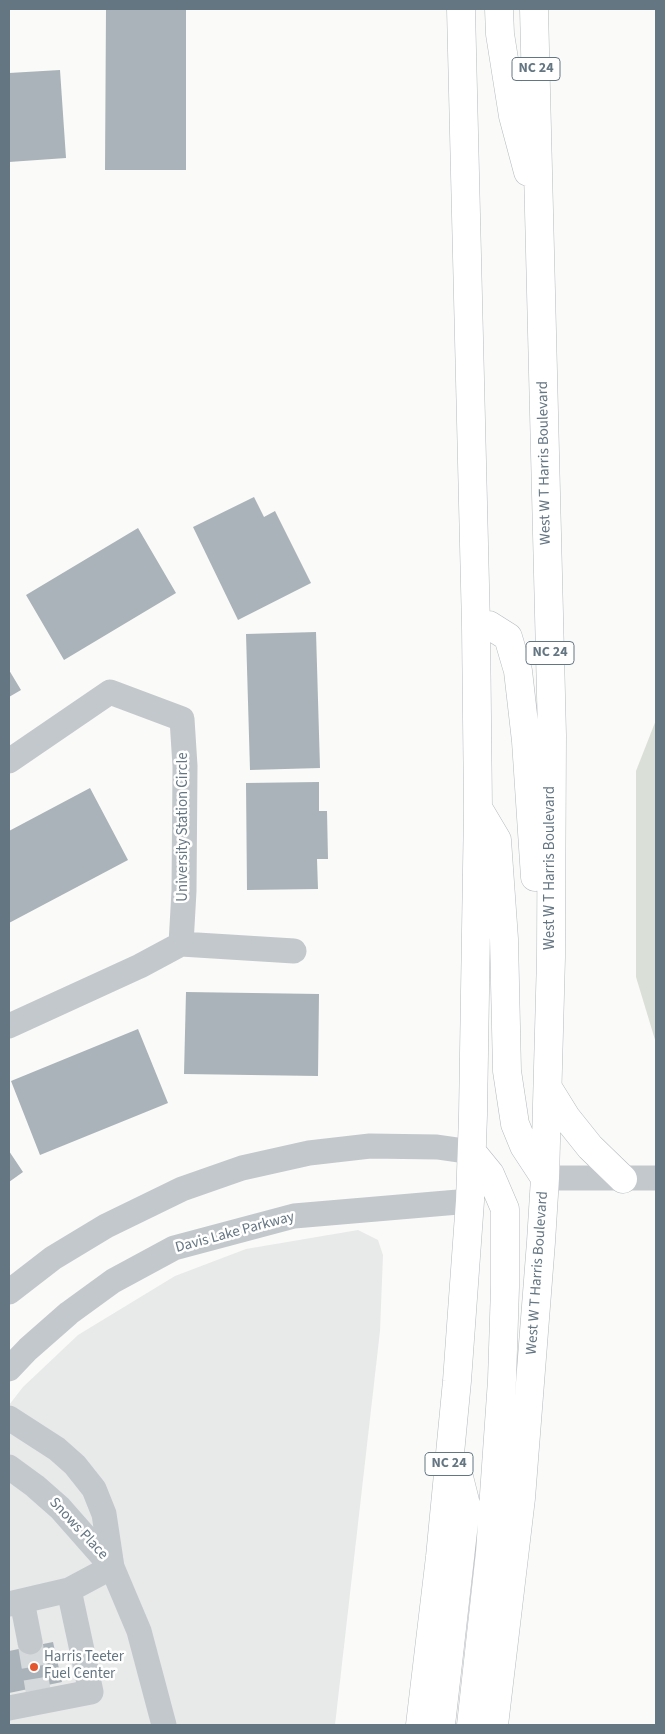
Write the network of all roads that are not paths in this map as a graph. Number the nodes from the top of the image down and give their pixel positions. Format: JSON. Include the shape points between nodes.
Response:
{"nodes":[{"id":1,"x":461,"y":9,"type":"edge"},
{"id":2,"x":499,"y":9,"type":"edge"},
{"id":3,"x":534,"y":9,"type":"edge"},
{"id":4,"x":539,"y":215,"type":"junction"},
{"id":5,"x":476,"y":626,"type":"junction"},
{"id":6,"x":9,"y":761,"type":"edge"},
{"id":7,"x":478,"y":808,"type":"junction"},
{"id":8,"x":181,"y":944,"type":"junction"},
{"id":9,"x":294,"y":951,"type":"dead end"},
{"id":10,"x":551,"y":957,"type":"junction"},
{"id":11,"x":9,"y":1026,"type":"edge"},
{"id":12,"x":548,"y":1088,"type":"junction"},
{"id":13,"x":472,"y":1152,"type":"junction"},
{"id":14,"x":545,"y":1178,"type":"junction"},
{"id":15,"x":656,"y":1178,"type":"edge"},
{"id":16,"x":623,"y":1179,"type":"junction"},
{"id":17,"x":470,"y":1201,"type":"junction"},
{"id":18,"x":9,"y":1292,"type":"edge"},
{"id":19,"x":9,"y":1369,"type":"edge"},
{"id":20,"x":9,"y":1418,"type":"edge"},
{"id":21,"x":451,"y":1446,"type":"junction"},
{"id":22,"x":9,"y":1467,"type":"edge"},
{"id":23,"x":112,"y":1567,"type":"junction"},
{"id":24,"x":69,"y":1590,"type":"junction"},
{"id":25,"x":16,"y":1602,"type":"edge"},
{"id":26,"x":30,"y":1642,"type":"tunnel mouth"},
{"id":27,"x":9,"y":1708,"type":"edge"},
{"id":28,"x":164,"y":1725,"type":"edge"},
{"id":29,"x":420,"y":1725,"type":"edge"},
{"id":30,"x":440,"y":1725,"type":"edge"},
{"id":31,"x":471,"y":1725,"type":"edge"},
{"id":32,"x":494,"y":1725,"type":"edge"}],
"edges":[{"from":1,"to":5,"type":"main road","number":"NC 24"},
{"from":2,"to":4,"type":"main road","via":[[513,118]]},
{"from":3,"to":4,"type":"main road","name":"West W T Harris Boulevard","number":"NC 24"},
{"from":4,"to":10,"type":"main road","name":"West W T Harris Boulevard","number":"NC 24","via":[[552,735]]},
{"from":5,"to":7,"type":"main road","number":"NC 24"},
{"from":5,"to":10,"type":"main road","via":[[489,625],[508,637],[518,671],[536,888]]},
{"from":6,"to":8,"type":"street","name":"University Station Circle","via":[[110,692],[182,720],[186,766]]},
{"from":7,"to":13,"type":"main road","number":"NC 24"},
{"from":7,"to":14,"type":"main road","via":[[497,840],[504,940],[507,1071],[515,1124],[524,1146]]},
{"from":8,"to":9,"type":"street"},
{"from":8,"to":11,"type":"street"},
{"from":10,"to":12,"type":"main road","name":"West W T Harris Boulevard","number":"NC 24"},
{"from":12,"to":14,"type":"main road","name":"West W T Harris Boulevard","number":"NC 24"},
{"from":12,"to":16,"type":"main road","via":[[590,1147]]},
{"from":13,"to":17,"type":"main road","number":"NC 24"},
{"from":13,"to":18,"type":"street","via":[[437,1147],[370,1146],[309,1153],[242,1168],[182,1189],[106,1226],[53,1258]]},
{"from":13,"to":31,"type":"main road","via":[[490,1174],[505,1210],[505,1287],[491,1543]]},
{"from":14,"to":16,"type":"street"},
{"from":14,"to":32,"type":"main road","name":"West W T Harris Boulevard","number":"NC 24","via":[[521,1498]]},
{"from":15,"to":16,"type":"street"},
{"from":17,"to":19,"type":"street","name":"Davis Lake Parkway","via":[[294,1216],[174,1248],[113,1282],[68,1313]]},
{"from":17,"to":21,"type":"main road","number":"NC 24"},
{"from":20,"to":23,"type":"street","name":"Snows Place","via":[[57,1449],[94,1489],[104,1514]]},
{"from":21,"to":29,"type":"main road","number":"NC 24"},
{"from":21,"to":30,"type":"main road","via":[[466,1505]]},
{"from":22,"to":23,"type":"street","name":"Snows Place","via":[[60,1508]]},
{"from":23,"to":24,"type":"street"},
{"from":23,"to":28,"type":"street","via":[[139,1631]]},
{"from":24,"to":25,"type":"street"},
{"from":24,"to":27,"type":"street","via":[[91,1692],[40,1696]]},
{"from":25,"to":26,"type":"street"}]}
